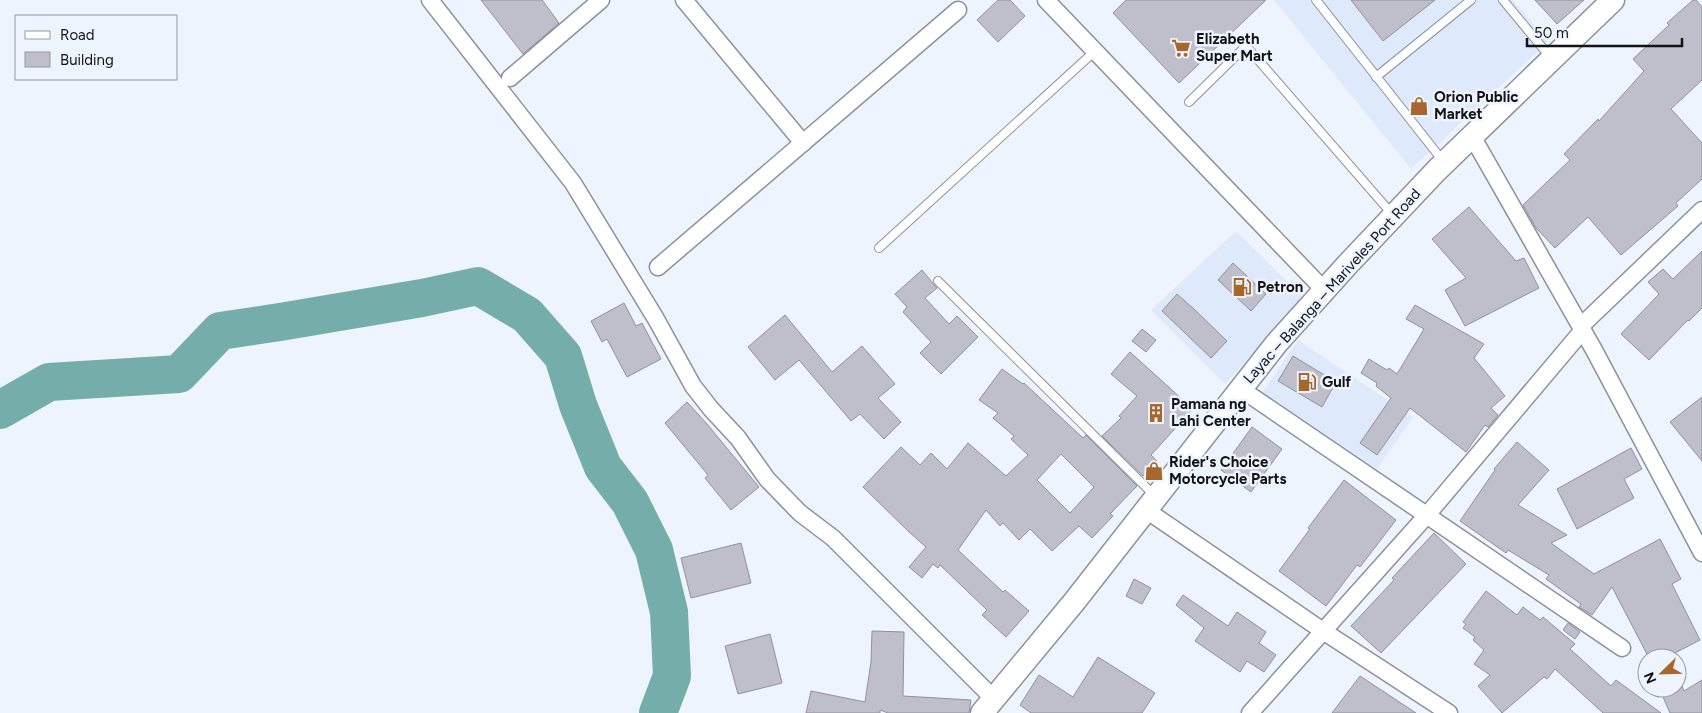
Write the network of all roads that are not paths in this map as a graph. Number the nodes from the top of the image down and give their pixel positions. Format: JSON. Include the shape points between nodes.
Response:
{"nodes":[{"id":1,"x":430,"y":0,"type":"edge"},
{"id":2,"x":601,"y":0,"type":"edge"},
{"id":3,"x":684,"y":0,"type":"edge"},
{"id":4,"x":1046,"y":0,"type":"edge"},
{"id":5,"x":1316,"y":0,"type":"edge"},
{"id":6,"x":1470,"y":0,"type":"edge"},
{"id":7,"x":1503,"y":0,"type":"edge"},
{"id":8,"x":1613,"y":0,"type":"edge"},
{"id":9,"x":958,"y":10,"type":"dead end"},
{"id":10,"x":1095,"y":51,"type":"junction"},
{"id":11,"x":1552,"y":59,"type":"junction"},
{"id":12,"x":1376,"y":77,"type":"junction"},
{"id":13,"x":510,"y":78,"type":"dead end"},
{"id":14,"x":1189,"y":102,"type":"dead end"},
{"id":15,"x":1472,"y":136,"type":"junction"},
{"id":16,"x":803,"y":143,"type":"junction"},
{"id":17,"x":1444,"y":163,"type":"junction"},
{"id":18,"x":1393,"y":216,"type":"junction"},
{"id":19,"x":1700,"y":218,"type":"edge"},
{"id":20,"x":879,"y":248,"type":"dead end"},
{"id":21,"x":658,"y":267,"type":"dead end"},
{"id":22,"x":938,"y":281,"type":"dead end"},
{"id":23,"x":1324,"y":290,"type":"junction"},
{"id":24,"x":1582,"y":328,"type":"junction"},
{"id":25,"x":1241,"y":389,"type":"junction"},
{"id":26,"x":1151,"y":504,"type":"junction"},
{"id":27,"x":1426,"y":515,"type":"junction"},
{"id":28,"x":1702,"y":553,"type":"edge"},
{"id":29,"x":1324,"y":631,"type":"junction"},
{"id":30,"x":1622,"y":648,"type":"dead end"},
{"id":31,"x":988,"y":706,"type":"edge"},
{"id":32,"x":1250,"y":713,"type":"edge"},
{"id":33,"x":1449,"y":713,"type":"edge"}],
"edges":[{"from":1,"to":31,"type":"street","via":[[573,183],[693,386],[711,409],[738,438],[767,479],[800,513],[833,538]]},
{"from":2,"to":13,"type":"street"},
{"from":3,"to":16,"type":"street"},
{"from":4,"to":10,"type":"street"},
{"from":5,"to":12,"type":"lane"},
{"from":6,"to":12,"type":"lane"},
{"from":7,"to":11,"type":"lane"},
{"from":8,"to":11,"type":"main road","name":"Layac – Balanga – Mariveles Port Road"},
{"from":9,"to":16,"type":"street"},
{"from":10,"to":20,"type":"lane"},
{"from":10,"to":23,"type":"street"},
{"from":11,"to":15,"type":"main road","name":"Layac – Balanga – Mariveles Port Road"},
{"from":12,"to":17,"type":"lane"},
{"from":14,"to":18,"type":"lane","via":[[1246,46]]},
{"from":15,"to":17,"type":"main road","name":"Layac – Balanga – Mariveles Port Road"},
{"from":15,"to":24,"type":"street"},
{"from":16,"to":21,"type":"street"},
{"from":17,"to":18,"type":"main road","name":"Layac – Balanga – Mariveles Port Road"},
{"from":18,"to":23,"type":"main road","name":"Layac – Balanga – Mariveles Port Road"},
{"from":19,"to":24,"type":"street"},
{"from":22,"to":26,"type":"lane"},
{"from":23,"to":25,"type":"main road","name":"Layac – Balanga – Mariveles Port Road"},
{"from":24,"to":27,"type":"street"},
{"from":24,"to":28,"type":"street"},
{"from":25,"to":26,"type":"main road","name":"Layac – Balanga – Mariveles Port Road"},
{"from":25,"to":27,"type":"street"},
{"from":26,"to":29,"type":"street"},
{"from":26,"to":31,"type":"main road","name":"Layac – Balanga – Mariveles Port Road"},
{"from":27,"to":29,"type":"street"},
{"from":27,"to":30,"type":"street"},
{"from":29,"to":32,"type":"street"},
{"from":29,"to":33,"type":"street"}]}
